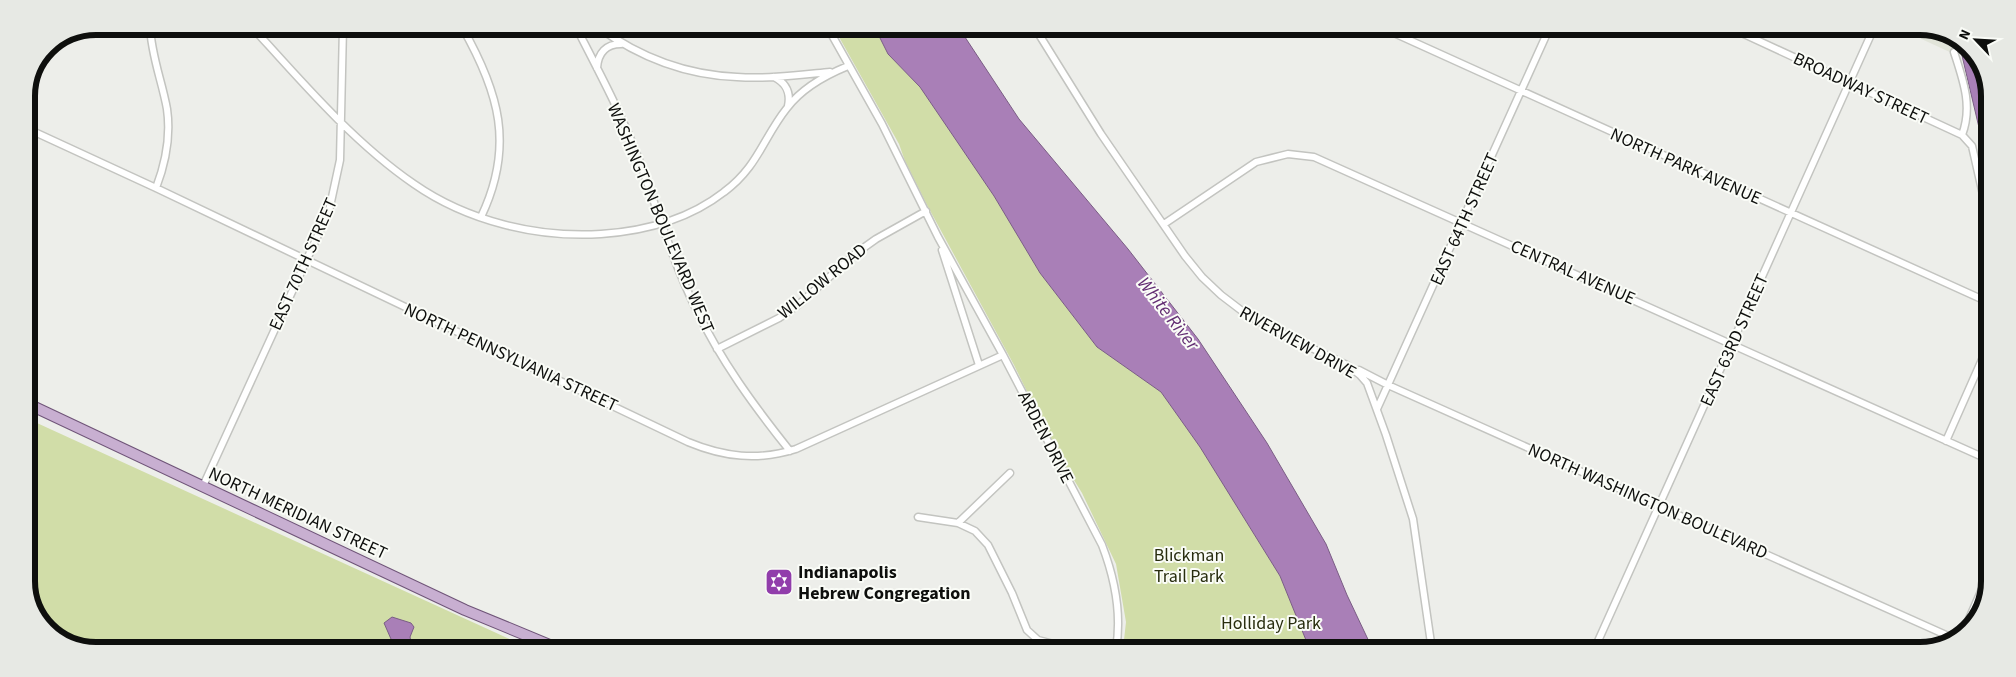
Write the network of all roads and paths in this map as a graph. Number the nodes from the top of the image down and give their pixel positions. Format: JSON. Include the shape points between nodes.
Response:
{"nodes":[{"id":1,"x":151,"y":35,"type":"edge"},
{"id":2,"x":260,"y":35,"type":"edge"},
{"id":3,"x":343,"y":35,"type":"edge"},
{"id":4,"x":466,"y":35,"type":"edge"},
{"id":5,"x":580,"y":35,"type":"edge"},
{"id":6,"x":610,"y":35,"type":"edge"},
{"id":7,"x":832,"y":35,"type":"edge"},
{"id":8,"x":1039,"y":35,"type":"edge"},
{"id":9,"x":1398,"y":35,"type":"edge"},
{"id":10,"x":1546,"y":35,"type":"edge"},
{"id":11,"x":1745,"y":35,"type":"edge"},
{"id":12,"x":1871,"y":35,"type":"edge"},
{"id":13,"x":623,"y":44,"type":"junction"},
{"id":14,"x":1957,"y":65,"type":"edge"},
{"id":15,"x":848,"y":66,"type":"junction"},
{"id":16,"x":597,"y":68,"type":"junction"},
{"id":17,"x":831,"y":72,"type":"junction"},
{"id":18,"x":773,"y":76,"type":"junction"},
{"id":19,"x":1849,"y":82,"type":"junction"},
{"id":20,"x":1521,"y":91,"type":"junction"},
{"id":21,"x":787,"y":107,"type":"junction"},
{"id":22,"x":341,"y":121,"type":"junction"},
{"id":23,"x":35,"y":132,"type":"edge"},
{"id":24,"x":1962,"y":135,"type":"junction"},
{"id":25,"x":1981,"y":186,"type":"edge"},
{"id":26,"x":156,"y":188,"type":"junction"},
{"id":27,"x":926,"y":211,"type":"junction"},
{"id":28,"x":1790,"y":214,"type":"junction"},
{"id":29,"x":481,"y":217,"type":"junction"},
{"id":30,"x":1462,"y":222,"type":"junction"},
{"id":31,"x":1164,"y":224,"type":"junction"},
{"id":32,"x":660,"y":225,"type":"junction"},
{"id":33,"x":938,"y":237,"type":"junction"},
{"id":34,"x":307,"y":260,"type":"junction"},
{"id":35,"x":1981,"y":299,"type":"edge"},
{"id":36,"x":1732,"y":344,"type":"junction"},
{"id":37,"x":717,"y":349,"type":"junction"},
{"id":38,"x":1003,"y":355,"type":"junction"},
{"id":39,"x":1342,"y":362,"type":"junction"},
{"id":40,"x":1981,"y":362,"type":"edge"},
{"id":41,"x":979,"y":365,"type":"junction"},
{"id":42,"x":1388,"y":385,"type":"junction"},
{"id":43,"x":35,"y":407,"type":"edge"},
{"id":44,"x":1377,"y":409,"type":"junction"},
{"id":45,"x":1946,"y":441,"type":"junction"},
{"id":46,"x":790,"y":451,"type":"junction"},
{"id":47,"x":1981,"y":456,"type":"edge"},
{"id":48,"x":1010,"y":472,"type":"dead end"},
{"id":49,"x":203,"y":486,"type":"junction"},
{"id":50,"x":1659,"y":506,"type":"junction"},
{"id":51,"x":918,"y":517,"type":"dead end"},
{"id":52,"x":958,"y":522,"type":"junction"},
{"id":53,"x":1979,"y":596,"type":"edge"},
{"id":54,"x":1970,"y":616,"type":"edge"},
{"id":55,"x":1948,"y":636,"type":"edge"},
{"id":56,"x":542,"y":642,"type":"edge"},
{"id":57,"x":1043,"y":642,"type":"edge"},
{"id":58,"x":1116,"y":642,"type":"edge"},
{"id":59,"x":1431,"y":642,"type":"edge"},
{"id":60,"x":1598,"y":642,"type":"edge"}],
"edges":[{"from":1,"to":26,"type":"street","via":[[168,127],[167,155]]},
{"from":2,"to":22,"type":"street"},
{"from":3,"to":22,"type":"street","name":"EAST 70TH STREET"},
{"from":4,"to":29,"type":"street","via":[[488,78],[499,120],[497,171]]},
{"from":5,"to":16,"type":"street","name":"WASHINGTON BOULEVARD WEST"},
{"from":6,"to":13,"type":"street"},
{"from":7,"to":15,"type":"street","name":"ARDEN DRIVE"},
{"from":8,"to":31,"type":"street","name":"RIVERVIEW DRIVE","via":[[1101,134]]},
{"from":9,"to":20,"type":"street","name":"NORTH PARK AVENUE"},
{"from":10,"to":20,"type":"street","name":"EAST 64TH STREET"},
{"from":11,"to":19,"type":"street","name":"BROADWAY STREET"},
{"from":12,"to":19,"type":"street","name":"EAST 63RD STREET"},
{"from":13,"to":16,"type":"street","via":[[604,49]]},
{"from":13,"to":18,"type":"street","via":[[661,62],[702,73],[739,78]]},
{"from":14,"to":24,"type":"street","via":[[1968,105]]},
{"from":15,"to":17,"type":"street"},
{"from":15,"to":27,"type":"street","name":"ARDEN DRIVE"},
{"from":16,"to":32,"type":"street","name":"WASHINGTON BOULEVARD WEST","via":[[637,156]]},
{"from":17,"to":18,"type":"street"},
{"from":17,"to":21,"type":"street","via":[[809,86]]},
{"from":18,"to":21,"type":"street","via":[[787,88]]},
{"from":19,"to":24,"type":"street","name":"BROADWAY STREET"},
{"from":19,"to":28,"type":"street","name":"EAST 63RD STREET"},
{"from":20,"to":28,"type":"street","name":"NORTH PARK AVENUE"},
{"from":20,"to":30,"type":"street","name":"EAST 64TH STREET"},
{"from":21,"to":32,"type":"street","via":[[742,177],[710,203]]},
{"from":22,"to":29,"type":"street","via":[[415,185]]},
{"from":22,"to":34,"type":"street","name":"EAST 70TH STREET","via":[[335,193]]},
{"from":23,"to":26,"type":"street","name":"NORTH PENNSYLVANIA STREET"},
{"from":24,"to":25,"type":"street","via":[[1972,146]]},
{"from":26,"to":34,"type":"street","name":"NORTH PENNSYLVANIA STREET"},
{"from":27,"to":33,"type":"street","name":"ARDEN DRIVE"},
{"from":27,"to":37,"type":"street","name":"WILLOW ROAD","via":[[855,254],[779,318]]},
{"from":28,"to":35,"type":"street","name":"NORTH PARK AVENUE"},
{"from":28,"to":36,"type":"street","name":"EAST 63RD STREET"},
{"from":29,"to":32,"type":"street","via":[[533,230],[572,234],[617,233]]},
{"from":30,"to":31,"type":"street","name":"CENTRAL AVENUE","via":[[1321,159],[1288,154],[1266,158],[1246,167]]},
{"from":30,"to":36,"type":"street","name":"CENTRAL AVENUE"},
{"from":30,"to":42,"type":"street","name":"EAST 64TH STREET"},
{"from":31,"to":39,"type":"street","name":"RIVERVIEW DRIVE","via":[[1197,271],[1236,307],[1268,327]]},
{"from":32,"to":37,"type":"street","name":"WASHINGTON BOULEVARD WEST","via":[[693,303]]},
{"from":33,"to":38,"type":"street","name":"ARDEN DRIVE"},
{"from":33,"to":41,"type":"street","name":"ARDEN DRIVE"},
{"from":34,"to":46,"type":"street","name":"NORTH PENNSYLVANIA STREET","via":[[699,447],[750,457]]},
{"from":34,"to":49,"type":"street","name":"EAST 70TH STREET"},
{"from":36,"to":45,"type":"street","name":"CENTRAL AVENUE"},
{"from":36,"to":50,"type":"street","name":"EAST 63RD STREET"},
{"from":37,"to":46,"type":"street","name":"WASHINGTON BOULEVARD WEST","via":[[754,406]]},
{"from":38,"to":41,"type":"street","name":"NORTH PENNSYLVANIA STREET"},
{"from":38,"to":58,"type":"street","name":"ARDEN DRIVE","via":[[1106,555],[1118,603]]},
{"from":39,"to":42,"type":"street","name":"NORTH WASHINGTON BOULEVARD"},
{"from":39,"to":44,"type":"street","name":"RIVERVIEW DRIVE","via":[[1364,379]]},
{"from":40,"to":45,"type":"street"},
{"from":41,"to":46,"type":"street","name":"NORTH PENNSYLVANIA STREET"},
{"from":42,"to":44,"type":"street","name":"EAST 64TH STREET"},
{"from":42,"to":50,"type":"street","name":"NORTH WASHINGTON BOULEVARD"},
{"from":43,"to":49,"type":"main road","name":"NORTH MERIDIAN STREET"},
{"from":44,"to":59,"type":"street","name":"RIVERVIEW DRIVE","via":[[1415,525]]},
{"from":45,"to":47,"type":"street","name":"CENTRAL AVENUE"},
{"from":48,"to":52,"type":"street"},
{"from":49,"to":56,"type":"main road","name":"NORTH MERIDIAN STREET","via":[[465,610]]},
{"from":50,"to":55,"type":"street","name":"NORTH WASHINGTON BOULEVARD"},
{"from":50,"to":60,"type":"street","name":"EAST 63RD STREET"},
{"from":51,"to":52,"type":"street"},
{"from":52,"to":57,"type":"street","via":[[986,542],[1024,625]]},
{"from":53,"to":54,"type":"street"}]}
